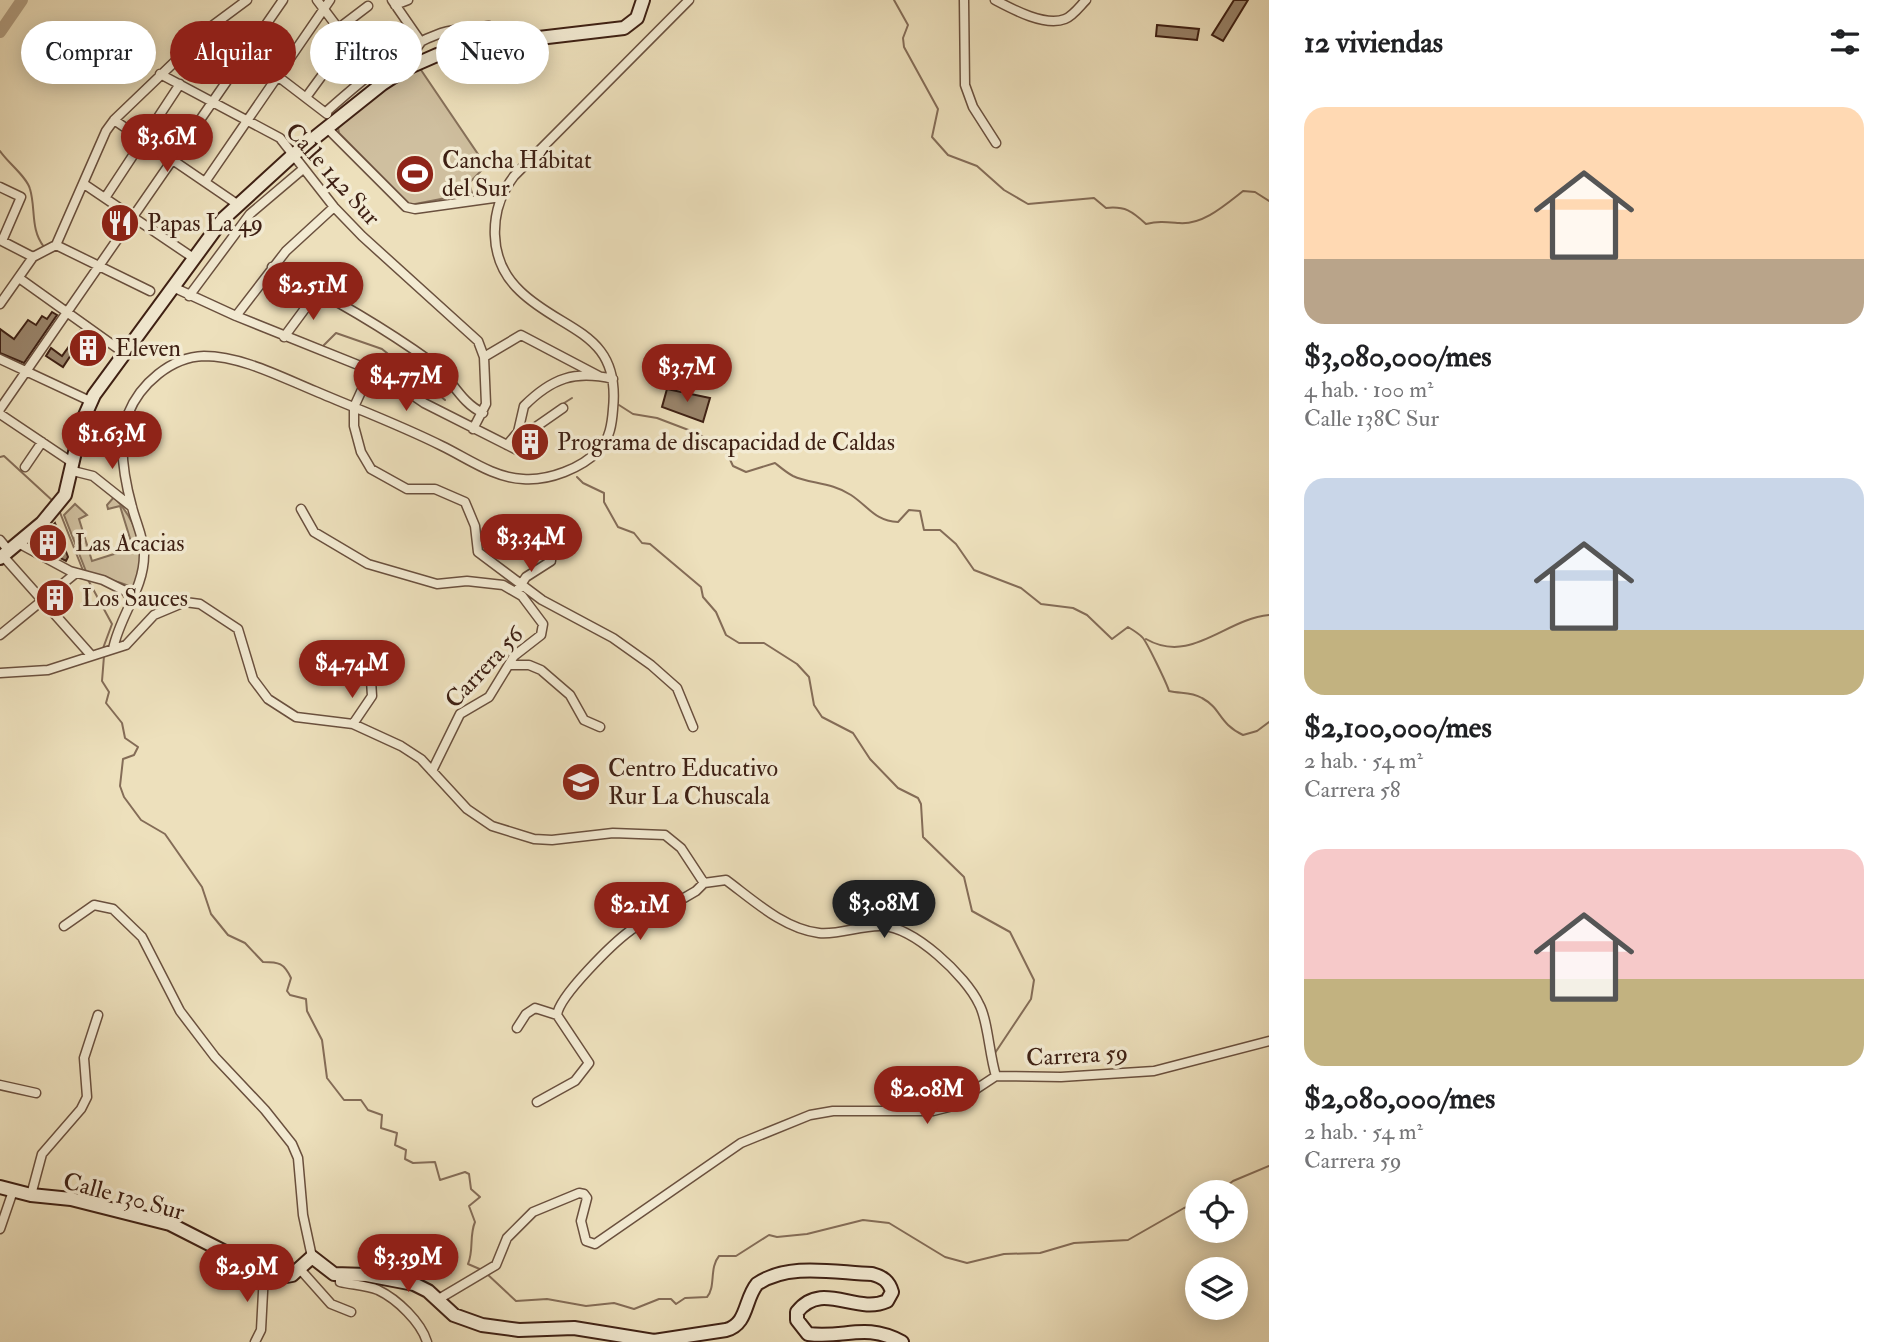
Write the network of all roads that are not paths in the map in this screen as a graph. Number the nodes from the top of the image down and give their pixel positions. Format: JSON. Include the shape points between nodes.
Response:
{"nodes":[{"id":1,"x":247,"y":0,"type":"edge"},
{"id":2,"x":283,"y":0,"type":"edge"},
{"id":3,"x":317,"y":0,"type":"edge"},
{"id":4,"x":330,"y":0,"type":"edge"},
{"id":5,"x":408,"y":0,"type":"edge"},
{"id":6,"x":643,"y":0,"type":"edge"},
{"id":7,"x":688,"y":0,"type":"edge"},
{"id":8,"x":964,"y":0,"type":"edge"},
{"id":9,"x":995,"y":0,"type":"edge"},
{"id":10,"x":1086,"y":0,"type":"edge"},
{"id":11,"x":394,"y":2,"type":"edge"},
{"id":12,"x":368,"y":6,"type":"dead end"},
{"id":13,"x":323,"y":8,"type":"junction"},
{"id":14,"x":219,"y":21,"type":"edge"},
{"id":15,"x":267,"y":21,"type":"edge"},
{"id":16,"x":333,"y":21,"type":"edge"},
{"id":17,"x":348,"y":21,"type":"edge"},
{"id":18,"x":407,"y":21,"type":"edge"},
{"id":19,"x":296,"y":48,"type":"edge"},
{"id":20,"x":422,"y":64,"type":"edge"},
{"id":21,"x":170,"y":65,"type":"edge"},
{"id":22,"x":160,"y":74,"type":"junction"},
{"id":23,"x":170,"y":79,"type":"edge"},
{"id":24,"x":180,"y":84,"type":"joint"},
{"id":25,"x":223,"y":84,"type":"edge"},
{"id":26,"x":272,"y":84,"type":"edge"},
{"id":27,"x":290,"y":84,"type":"edge"},
{"id":28,"x":316,"y":84,"type":"edge"},
{"id":29,"x":362,"y":84,"type":"edge"},
{"id":30,"x":382,"y":84,"type":"edge"},
{"id":31,"x":307,"y":96,"type":"junction"},
{"id":32,"x":211,"y":101,"type":"junction"},
{"id":33,"x":114,"y":120,"type":"junction"},
{"id":34,"x":246,"y":120,"type":"junction"},
{"id":35,"x":329,"y":120,"type":"junction"},
{"id":36,"x":143,"y":141,"type":"junction"},
{"id":37,"x":996,"y":143,"type":"dead end"},
{"id":38,"x":293,"y":155,"type":"junction"},
{"id":39,"x":171,"y":160,"type":"junction"},
{"id":40,"x":303,"y":169,"type":"junction"},
{"id":41,"x":205,"y":182,"type":"junction"},
{"id":42,"x":84,"y":184,"type":"junction"},
{"id":43,"x":0,"y":187,"type":"edge"},
{"id":44,"x":501,"y":197,"type":"junction"},
{"id":45,"x":105,"y":198,"type":"junction"},
{"id":46,"x":237,"y":204,"type":"junction"},
{"id":47,"x":334,"y":207,"type":"junction"},
{"id":48,"x":132,"y":218,"type":"junction"},
{"id":49,"x":1,"y":241,"type":"edge"},
{"id":50,"x":56,"y":245,"type":"junction"},
{"id":51,"x":33,"y":257,"type":"junction"},
{"id":52,"x":195,"y":259,"type":"junction"},
{"id":53,"x":272,"y":267,"type":"junction"},
{"id":54,"x":98,"y":268,"type":"junction"},
{"id":55,"x":19,"y":278,"type":"junction"},
{"id":56,"x":175,"y":288,"type":"junction"},
{"id":57,"x":150,"y":291,"type":"dead end"},
{"id":58,"x":318,"y":291,"type":"junction"},
{"id":59,"x":189,"y":296,"type":"junction"},
{"id":60,"x":2,"y":299,"type":"edge"},
{"id":61,"x":68,"y":313,"type":"junction"},
{"id":62,"x":236,"y":316,"type":"junction"},
{"id":63,"x":284,"y":337,"type":"junction"},
{"id":64,"x":124,"y":353,"type":"junction"},
{"id":65,"x":484,"y":357,"type":"junction"},
{"id":66,"x":0,"y":359,"type":"edge"},
{"id":67,"x":371,"y":370,"type":"junction"},
{"id":68,"x":27,"y":372,"type":"junction"},
{"id":69,"x":599,"y":376,"type":"junction"},
{"id":70,"x":612,"y":379,"type":"junction"},
{"id":71,"x":90,"y":401,"type":"junction"},
{"id":72,"x":354,"y":408,"type":"junction"},
{"id":73,"x":563,"y":408,"type":"dead end"},
{"id":74,"x":0,"y":412,"type":"edge"},
{"id":75,"x":483,"y":413,"type":"junction"},
{"id":76,"x":473,"y":429,"type":"junction"},
{"id":77,"x":518,"y":432,"type":"junction"},
{"id":78,"x":42,"y":442,"type":"junction"},
{"id":79,"x":507,"y":445,"type":"junction"},
{"id":80,"x":527,"y":455,"type":"dead end"},
{"id":81,"x":25,"y":467,"type":"dead end"},
{"id":82,"x":74,"y":467,"type":"junction"},
{"id":83,"x":132,"y":507,"type":"junction"},
{"id":84,"x":301,"y":509,"type":"dead end"},
{"id":85,"x":550,"y":538,"type":"dead end"},
{"id":86,"x":0,"y":540,"type":"edge"},
{"id":87,"x":8,"y":552,"type":"edge"},
{"id":88,"x":79,"y":573,"type":"junction"},
{"id":89,"x":518,"y":588,"type":"junction"},
{"id":90,"x":41,"y":599,"type":"junction"},
{"id":91,"x":130,"y":602,"type":"junction"},
{"id":92,"x":0,"y":628,"type":"edge"},
{"id":93,"x":0,"y":635,"type":"edge"},
{"id":94,"x":102,"y":652,"type":"junction"},
{"id":95,"x":509,"y":665,"type":"junction"},
{"id":96,"x":0,"y":673,"type":"edge"},
{"id":97,"x":371,"y":680,"type":"dead end"},
{"id":98,"x":353,"y":724,"type":"junction"},
{"id":99,"x":600,"y":727,"type":"dead end"},
{"id":100,"x":694,"y":727,"type":"dead end"},
{"id":101,"x":432,"y":771,"type":"junction"},
{"id":102,"x":704,"y":883,"type":"junction"},
{"id":103,"x":64,"y":926,"type":"dead end"},
{"id":104,"x":98,"y":1015,"type":"dead end"},
{"id":105,"x":557,"y":1015,"type":"junction"},
{"id":106,"x":517,"y":1028,"type":"dead end"},
{"id":107,"x":1269,"y":1041,"type":"edge"},
{"id":108,"x":996,"y":1076,"type":"junction"},
{"id":109,"x":0,"y":1086,"type":"edge"},
{"id":110,"x":36,"y":1093,"type":"dead end"},
{"id":111,"x":537,"y":1102,"type":"dead end"},
{"id":112,"x":6,"y":1189,"type":"edge"},
{"id":113,"x":31,"y":1195,"type":"junction"},
{"id":114,"x":0,"y":1229,"type":"edge"},
{"id":115,"x":312,"y":1256,"type":"junction"},
{"id":116,"x":299,"y":1268,"type":"junction"},
{"id":117,"x":264,"y":1273,"type":"junction"},
{"id":118,"x":340,"y":1274,"type":"junction"},
{"id":119,"x":437,"y":1300,"type":"junction"},
{"id":120,"x":351,"y":1312,"type":"dead end"},
{"id":121,"x":261,"y":1330,"type":"junction"},
{"id":122,"x":255,"y":1342,"type":"edge"},
{"id":123,"x":260,"y":1342,"type":"edge"},
{"id":124,"x":427,"y":1342,"type":"edge"},
{"id":125,"x":902,"y":1342,"type":"edge"}],
"edges":[{"from":1,"to":14,"type":"street"},
{"from":2,"to":15,"type":"street"},
{"from":3,"to":13,"type":"street"},
{"from":4,"to":13,"type":"street"},
{"from":5,"to":11,"type":"street"},
{"from":6,"to":20,"type":"street","via":[[637,18],[624,28],[471,46]]},
{"from":7,"to":44,"type":"street","via":[[525,164]]},
{"from":8,"to":37,"type":"street","via":[[965,85]]},
{"from":9,"to":10,"type":"street","via":[[1056,21],[1068,18]]},
{"from":11,"to":18,"type":"street"},
{"from":12,"to":17,"type":"street"},
{"from":13,"to":16,"type":"street"},
{"from":13,"to":19,"type":"street"},
{"from":21,"to":22,"type":"street"},
{"from":22,"to":23,"type":"street","name":"Calle 142 Sur"},
{"from":22,"to":33,"type":"street"},
{"from":24,"to":32,"type":"street","name":"Calle 142 Sur"},
{"from":24,"to":36,"type":"street"},
{"from":25,"to":32,"type":"street"},
{"from":26,"to":34,"type":"street"},
{"from":27,"to":31,"type":"street"},
{"from":28,"to":31,"type":"street"},
{"from":29,"to":35,"type":"street"},
{"from":30,"to":35,"type":"street"},
{"from":31,"to":35,"type":"street"},
{"from":32,"to":34,"type":"street","name":"Calle 142 Sur"},
{"from":32,"to":39,"type":"street"},
{"from":33,"to":36,"type":"street"},
{"from":33,"to":42,"type":"street"},
{"from":34,"to":38,"type":"street","name":"Calle 142 Sur","via":[[280,138]]},
{"from":34,"to":41,"type":"street"},
{"from":35,"to":38,"type":"street"},
{"from":35,"to":44,"type":"street","via":[[408,208]]},
{"from":36,"to":39,"type":"street"},
{"from":36,"to":45,"type":"street"},
{"from":38,"to":40,"type":"street","name":"Calle 142 Sur"},
{"from":38,"to":46,"type":"street"},
{"from":39,"to":41,"type":"street"},
{"from":39,"to":48,"type":"street"},
{"from":40,"to":47,"type":"street","name":"Calle 142 Sur"},
{"from":40,"to":59,"type":"street","via":[[250,214]]},
{"from":41,"to":46,"type":"street"},
{"from":42,"to":45,"type":"street"},
{"from":42,"to":50,"type":"street"},
{"from":43,"to":49,"type":"street","via":[[22,197]]},
{"from":44,"to":70,"type":"street","via":[[494,234],[512,281],[528,298],[586,335],[602,354]]},
{"from":45,"to":48,"type":"street"},
{"from":46,"to":52,"type":"street"},
{"from":47,"to":53,"type":"street"},
{"from":47,"to":65,"type":"street","name":"Calle 142 Sur","via":[[478,341]]},
{"from":48,"to":52,"type":"street"},
{"from":48,"to":54,"type":"street"},
{"from":49,"to":51,"type":"street"},
{"from":50,"to":51,"type":"street"},
{"from":50,"to":54,"type":"street"},
{"from":51,"to":55,"type":"street"},
{"from":52,"to":56,"type":"street"},
{"from":53,"to":58,"type":"street"},
{"from":53,"to":62,"type":"street"},
{"from":54,"to":57,"type":"street"},
{"from":54,"to":61,"type":"street"},
{"from":55,"to":60,"type":"street"},
{"from":55,"to":61,"type":"street"},
{"from":56,"to":59,"type":"street"},
{"from":56,"to":64,"type":"street"},
{"from":58,"to":63,"type":"street"},
{"from":58,"to":75,"type":"street","via":[[430,361],[468,406]]},
{"from":59,"to":62,"type":"street"},
{"from":61,"to":64,"type":"street"},
{"from":61,"to":68,"type":"street"},
{"from":62,"to":63,"type":"street"},
{"from":63,"to":67,"type":"street"},
{"from":64,"to":71,"type":"street"},
{"from":65,"to":69,"type":"street","via":[[521,335]]},
{"from":65,"to":75,"type":"street"},
{"from":66,"to":68,"type":"street"},
{"from":67,"to":72,"type":"street"},
{"from":67,"to":76,"type":"street"},
{"from":68,"to":71,"type":"street"},
{"from":68,"to":74,"type":"street"},
{"from":69,"to":70,"type":"street"},
{"from":69,"to":77,"type":"street","via":[[571,375],[528,401],[521,411]]},
{"from":70,"to":72,"type":"street","via":[[612,419],[604,445],[564,471],[525,480],[489,470]]},
{"from":71,"to":82,"type":"street"},
{"from":72,"to":83,"type":"street","via":[[228,359],[186,359],[157,375],[127,416],[123,452]]},
{"from":72,"to":89,"type":"street","via":[[356,438],[371,469],[407,489],[435,489],[465,502],[475,526],[478,552]]},
{"from":73,"to":77,"type":"street","via":[[530,431]]},
{"from":74,"to":78,"type":"street"},
{"from":75,"to":76,"type":"street"},
{"from":76,"to":79,"type":"street"},
{"from":77,"to":79,"type":"street"},
{"from":78,"to":81,"type":"street"},
{"from":78,"to":82,"type":"street"},
{"from":79,"to":80,"type":"street"},
{"from":82,"to":83,"type":"street"},
{"from":82,"to":87,"type":"street","via":[[55,509]]},
{"from":83,"to":91,"type":"street","via":[[144,556],[141,581]]},
{"from":84,"to":89,"type":"street","via":[[314,532],[368,564],[437,584],[478,581]]},
{"from":85,"to":89,"type":"street","via":[[551,561]]},
{"from":86,"to":87,"type":"street"},
{"from":87,"to":88,"type":"street"},
{"from":87,"to":90,"type":"street"},
{"from":88,"to":90,"type":"street"},
{"from":88,"to":91,"type":"street","via":[[127,592]]},
{"from":89,"to":95,"type":"street","name":"Carrera 56","via":[[544,628]]},
{"from":89,"to":100,"type":"street","via":[[614,638],[651,666],[677,688]]},
{"from":90,"to":92,"type":"street"},
{"from":90,"to":93,"type":"street"},
{"from":90,"to":94,"type":"street"},
{"from":91,"to":94,"type":"street"},
{"from":94,"to":96,"type":"street","via":[[48,670]]},
{"from":94,"to":98,"type":"street","via":[[126,645],[154,615],[185,603],[200,604],[238,629],[253,680],[268,699],[296,717]]},
{"from":95,"to":99,"type":"street","via":[[541,670],[570,695],[584,720]]},
{"from":95,"to":101,"type":"street","name":"Carrera 56","via":[[489,697],[460,714]]},
{"from":97,"to":98,"type":"street","via":[[372,696]]},
{"from":98,"to":101,"type":"street","via":[[401,746]]},
{"from":101,"to":102,"type":"street","via":[[467,809],[492,826],[517,835],[552,841],[614,833],[665,835],[681,848]]},
{"from":102,"to":105,"type":"street","via":[[615,944],[572,987]]},
{"from":102,"to":108,"type":"street","via":[[726,880],[760,906],[818,933],[886,926],[915,937],[976,998]]},
{"from":103,"to":115,"type":"street","via":[[93,905],[113,909],[142,937],[180,1011],[292,1144]]},
{"from":104,"to":113,"type":"street","via":[[84,1058],[87,1097],[42,1154]]},
{"from":105,"to":106,"type":"street","via":[[535,1008]]},
{"from":105,"to":111,"type":"street","via":[[589,1063],[575,1081]]},
{"from":107,"to":108,"type":"street","name":"Carrera 59","via":[[1154,1071]]},
{"from":108,"to":119,"type":"street","name":"Carrera 59","via":[[949,1107],[915,1112],[822,1112],[752,1136],[595,1244],[583,1236],[587,1198],[579,1193],[533,1212],[507,1238],[496,1265]]},
{"from":109,"to":110,"type":"street"},
{"from":112,"to":113,"type":"street","name":"Calle 130 Sur"},
{"from":112,"to":114,"type":"street"},
{"from":113,"to":117,"type":"street","name":"Calle 130 Sur","via":[[71,1199],[170,1224]]},
{"from":115,"to":116,"type":"street"},
{"from":115,"to":118,"type":"street"},
{"from":116,"to":117,"type":"street","via":[[287,1278]]},
{"from":116,"to":120,"type":"street","via":[[331,1304]]},
{"from":117,"to":121,"type":"street"},
{"from":118,"to":119,"type":"street","via":[[414,1284]]},
{"from":118,"to":124,"type":"street","via":[[340,1282],[388,1295],[406,1311]]},
{"from":119,"to":125,"type":"street","via":[[454,1315],[482,1325],[519,1330],[574,1328],[654,1341],[735,1328],[753,1289],[776,1275],[790,1271],[872,1274],[891,1286],[887,1301],[874,1305],[818,1296],[803,1304],[797,1320],[808,1334],[868,1330]]},
{"from":121,"to":122,"type":"street"},
{"from":121,"to":123,"type":"street"}]}
